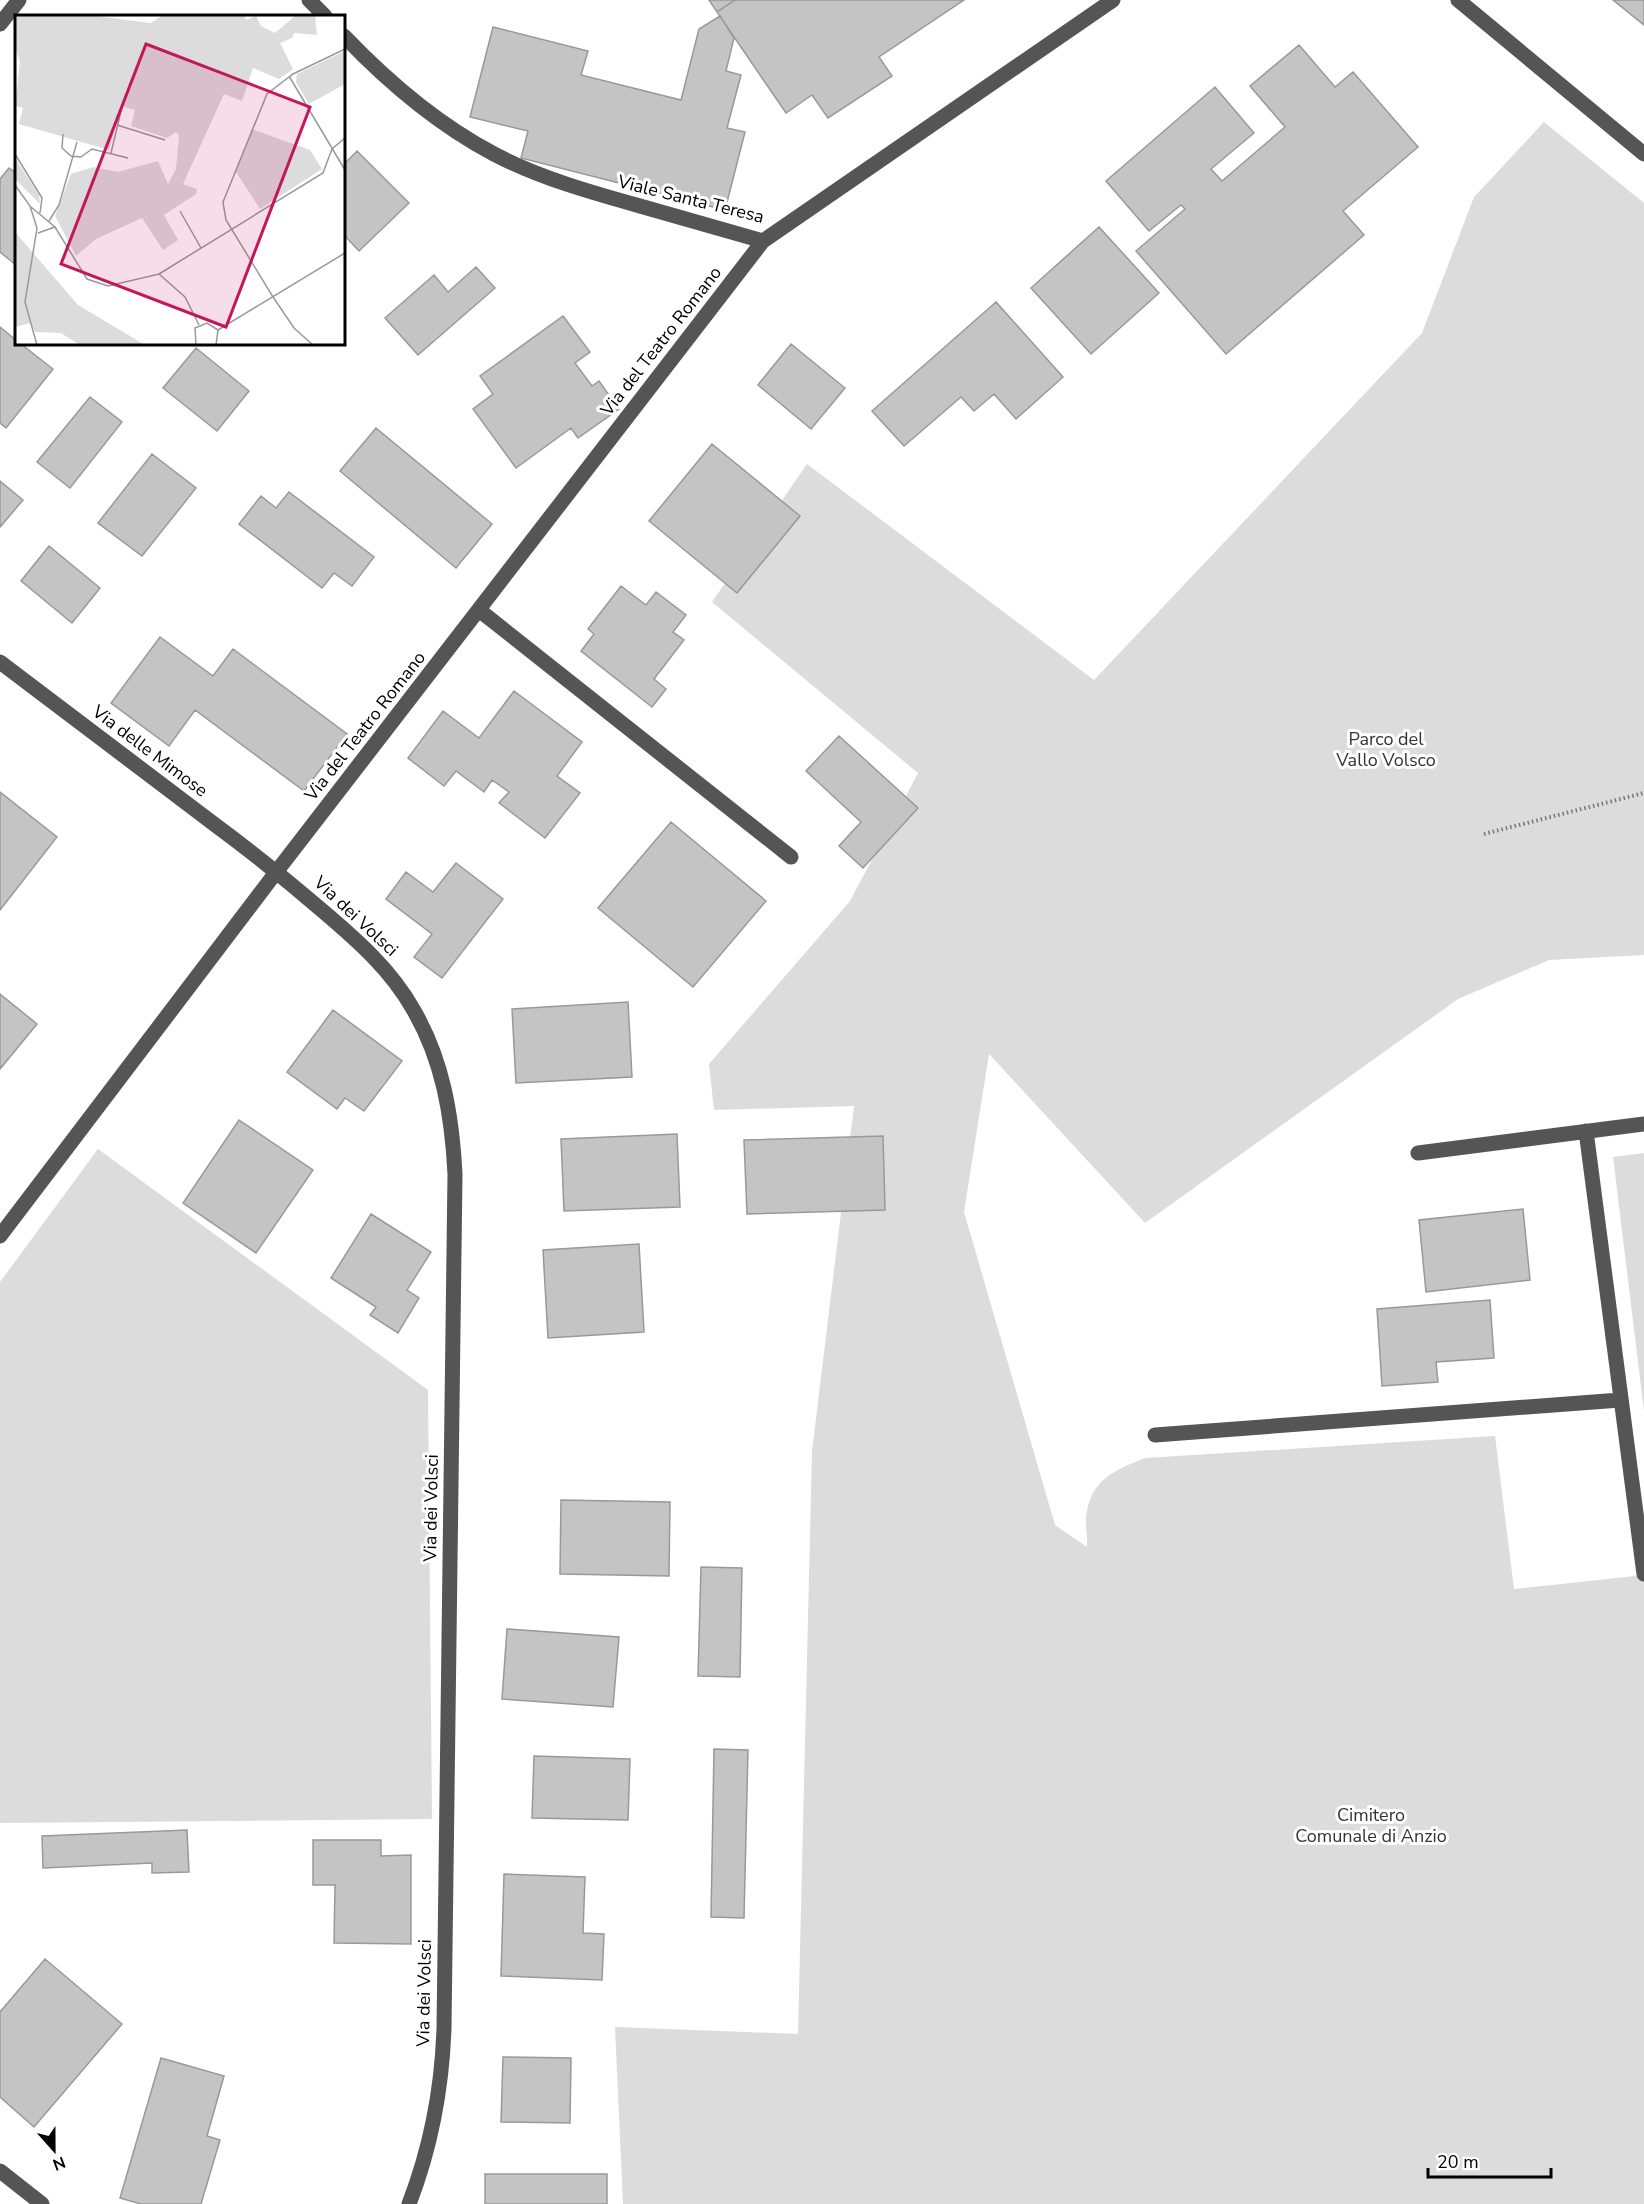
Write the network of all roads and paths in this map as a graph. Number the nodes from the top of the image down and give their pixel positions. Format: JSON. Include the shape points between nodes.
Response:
{"nodes":[{"id":1,"x":19,"y":0,"type":"edge"},
{"id":2,"x":309,"y":0,"type":"edge"},
{"id":3,"x":1113,"y":0,"type":"edge"},
{"id":4,"x":1458,"y":0,"type":"edge"},
{"id":5,"x":324,"y":15,"type":"edge"},
{"id":6,"x":0,"y":24,"type":"edge"},
{"id":7,"x":345,"y":37,"type":"edge"},
{"id":8,"x":1644,"y":154,"type":"edge"},
{"id":9,"x":763,"y":241,"type":"junction"},
{"id":10,"x":479,"y":610,"type":"junction"},
{"id":11,"x":0,"y":662,"type":"edge"},
{"id":12,"x":1644,"y":793,"type":"edge"},
{"id":13,"x":1484,"y":834,"type":"dead end"},
{"id":14,"x":791,"y":857,"type":"dead end"},
{"id":15,"x":277,"y":871,"type":"junction"},
{"id":16,"x":1644,"y":1124,"type":"edge"},
{"id":17,"x":1586,"y":1131,"type":"junction"},
{"id":18,"x":1418,"y":1153,"type":"dead end"},
{"id":19,"x":0,"y":1236,"type":"edge"},
{"id":20,"x":1620,"y":1400,"type":"junction"},
{"id":21,"x":1155,"y":1435,"type":"dead end"},
{"id":22,"x":1644,"y":1574,"type":"edge"},
{"id":23,"x":0,"y":2171,"type":"edge"},
{"id":24,"x":42,"y":2204,"type":"edge"},
{"id":25,"x":409,"y":2204,"type":"edge"}],
"edges":[{"from":1,"to":6,"type":"street"},
{"from":2,"to":5,"type":"street"},
{"from":3,"to":9,"type":"street","name":"Viale Santa Teresa"},
{"from":4,"to":8,"type":"street"},
{"from":7,"to":9,"type":"street","name":"Viale Santa Teresa","via":[[409,98],[493,153],[585,191]]},
{"from":9,"to":10,"type":"street","name":"Via del Teatro Romano"},
{"from":10,"to":14,"type":"street"},
{"from":10,"to":15,"type":"street","name":"Via del Teatro Romano"},
{"from":11,"to":15,"type":"street","name":"Via delle Mimose"},
{"from":12,"to":13,"type":"path"},
{"from":15,"to":19,"type":"street","name":"Via del Teatro Romano"},
{"from":15,"to":25,"type":"street","name":"Via dei Volsci","via":[[358,941],[404,994],[437,1062],[453,1137],[443,2052],[429,2148]]},
{"from":16,"to":17,"type":"street"},
{"from":17,"to":18,"type":"street"},
{"from":17,"to":20,"type":"street"},
{"from":20,"to":21,"type":"street"},
{"from":20,"to":22,"type":"street"},
{"from":23,"to":24,"type":"street"}]}
